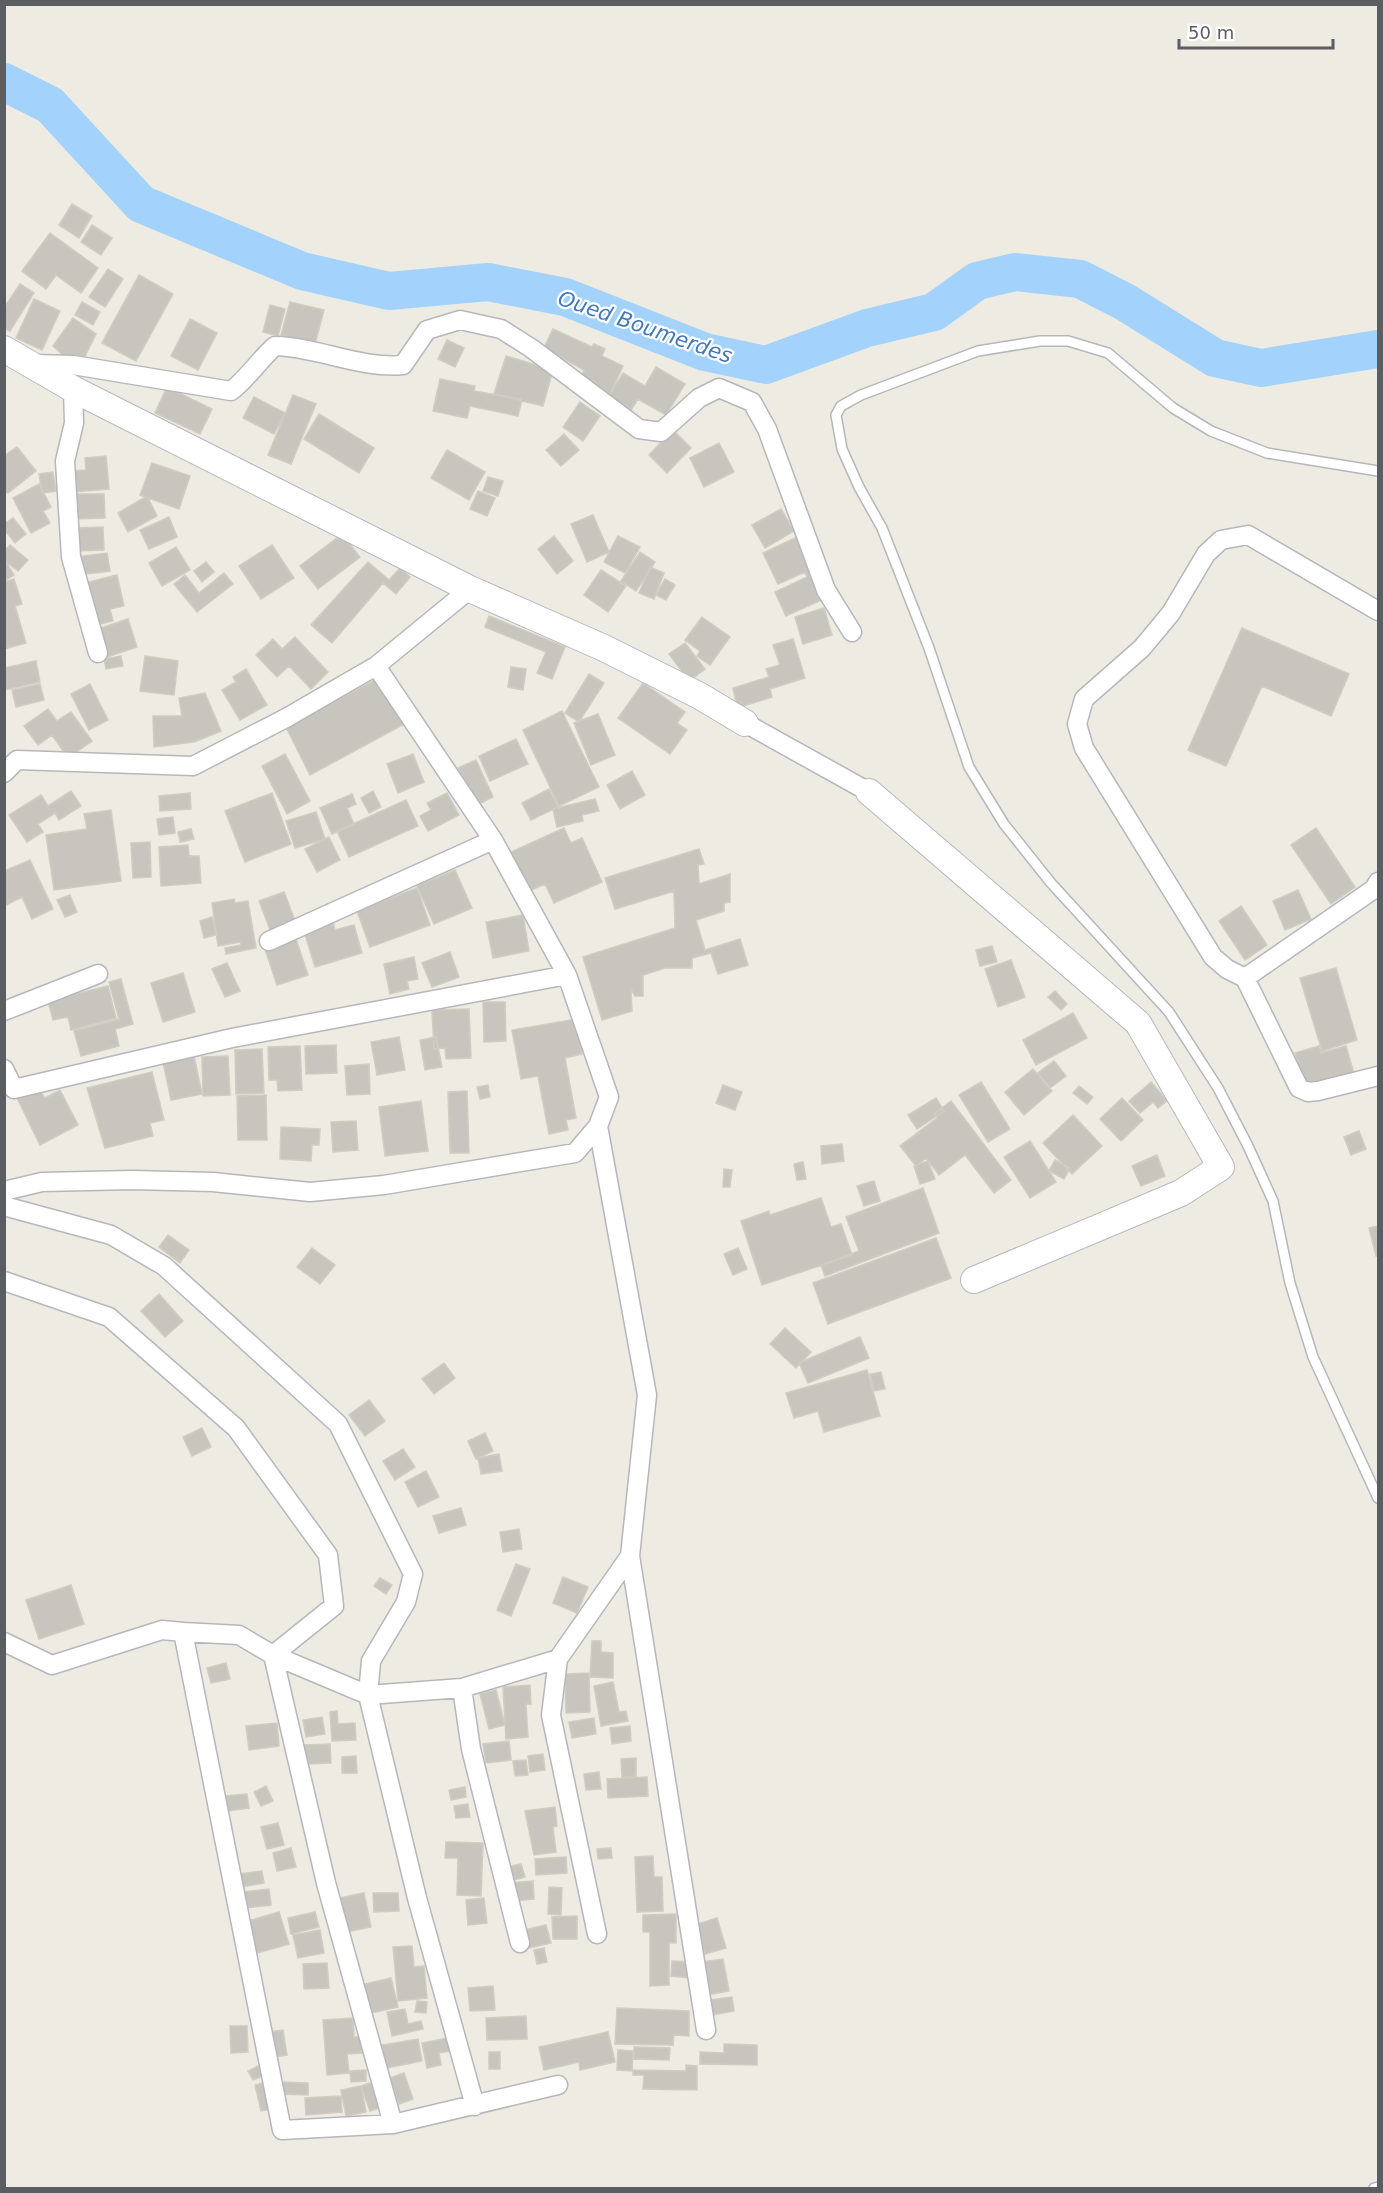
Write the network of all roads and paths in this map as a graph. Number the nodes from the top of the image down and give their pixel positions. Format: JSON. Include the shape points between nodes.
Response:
{"nodes":[{"id":1,"x":4,"y":349,"type":"edge"},
{"id":2,"x":34,"y":363,"type":"junction"},
{"id":3,"x":73,"y":389,"type":"junction"},
{"id":4,"x":1378,"y":471,"type":"edge"},
{"id":5,"x":470,"y":590,"type":"junction"},
{"id":6,"x":1378,"y":611,"type":"edge"},
{"id":7,"x":852,"y":632,"type":"dead end"},
{"id":8,"x":98,"y":653,"type":"dead end"},
{"id":9,"x":376,"y":666,"type":"junction"},
{"id":10,"x":745,"y":723,"type":"joint"},
{"id":11,"x":4,"y":773,"type":"edge"},
{"id":12,"x":869,"y":792,"type":"joint"},
{"id":13,"x":493,"y":840,"type":"junction"},
{"id":14,"x":1377,"y":888,"type":"edge"},
{"id":15,"x":269,"y":941,"type":"dead end"},
{"id":16,"x":98,"y":974,"type":"dead end"},
{"id":17,"x":567,"y":975,"type":"junction"},
{"id":18,"x":1245,"y":978,"type":"junction"},
{"id":19,"x":4,"y":1011,"type":"edge"},
{"id":20,"x":4,"y":1069,"type":"edge"},
{"id":21,"x":1378,"y":1076,"type":"edge"},
{"id":22,"x":598,"y":1126,"type":"junction"},
{"id":23,"x":4,"y":1191,"type":"edge"},
{"id":24,"x":4,"y":1206,"type":"edge"},
{"id":25,"x":974,"y":1280,"type":"dead end"},
{"id":26,"x":4,"y":1281,"type":"edge"},
{"id":27,"x":1378,"y":1498,"type":"edge"},
{"id":28,"x":630,"y":1556,"type":"junction"},
{"id":29,"x":183,"y":1632,"type":"junction"},
{"id":30,"x":4,"y":1642,"type":"edge"},
{"id":31,"x":273,"y":1655,"type":"junction"},
{"id":32,"x":558,"y":1659,"type":"junction"},
{"id":33,"x":462,"y":1688,"type":"junction"},
{"id":34,"x":368,"y":1695,"type":"junction"},
{"id":35,"x":597,"y":1934,"type":"dead end"},
{"id":36,"x":519,"y":1943,"type":"dead end"},
{"id":37,"x":706,"y":2030,"type":"dead end"},
{"id":38,"x":558,"y":2085,"type":"dead end"},
{"id":39,"x":476,"y":2106,"type":"junction"},
{"id":40,"x":393,"y":2124,"type":"junction"},
{"id":41,"x":1378,"y":2187,"type":"edge"},
{"id":42,"x":1374,"y":2188,"type":"edge"}],
"edges":[{"from":1,"to":2,"type":"street"},
{"from":2,"to":3,"type":"street"},
{"from":2,"to":7,"type":"street","via":[[73,365],[231,391],[249,377],[275,346],[302,347],[385,367],[403,365],[427,330],[460,320],[501,329],[639,429],[661,432],[699,398],[719,388],[752,402],[767,429],[826,590]]},
{"from":3,"to":5,"type":"street"},
{"from":3,"to":8,"type":"street","via":[[74,423],[65,461],[71,557]]},
{"from":4,"to":27,"type":"lane","via":[[1267,453],[1211,431],[1173,408],[1108,353],[1068,341],[1040,341],[978,351],[861,395],[841,406],[836,415],[842,449],[882,528],[930,648],[969,767],[1004,824],[1051,883],[1169,1012],[1218,1088],[1248,1146],[1273,1201],[1290,1283],[1313,1357]]},
{"from":5,"to":9,"type":"street"},
{"from":5,"to":10,"type":"street","via":[[604,648]]},
{"from":6,"to":18,"type":"street","via":[[1248,535],[1221,540],[1206,554],[1172,613],[1142,648],[1084,699],[1077,724],[1084,748],[1213,957]]},
{"from":9,"to":11,"type":"street","via":[[193,765],[18,760]]},
{"from":9,"to":13,"type":"street"},
{"from":10,"to":12,"type":"street"},
{"from":12,"to":25,"type":"street","via":[[1138,1023],[1221,1167],[1181,1193]]},
{"from":13,"to":15,"type":"street"},
{"from":13,"to":17,"type":"street"},
{"from":14,"to":18,"type":"street"},
{"from":16,"to":19,"type":"street"},
{"from":17,"to":20,"type":"street","via":[[232,1038],[14,1089]]},
{"from":17,"to":22,"type":"street","via":[[609,1096]]},
{"from":18,"to":21,"type":"street","via":[[1299,1088],[1318,1091]]},
{"from":22,"to":23,"type":"street","via":[[575,1153],[384,1185],[310,1192],[213,1182],[132,1180],[42,1182]]},
{"from":22,"to":28,"type":"street","via":[[647,1395]]},
{"from":24,"to":34,"type":"street","via":[[111,1235],[164,1266],[338,1424],[412,1574],[406,1602],[371,1661]]},
{"from":26,"to":31,"type":"street","via":[[109,1317],[236,1428],[328,1555],[334,1606]]},
{"from":28,"to":32,"type":"street"},
{"from":28,"to":37,"type":"street"},
{"from":29,"to":30,"type":"street","via":[[162,1630],[52,1665]]},
{"from":29,"to":31,"type":"street","via":[[239,1635]]},
{"from":29,"to":40,"type":"street","via":[[282,2130]]},
{"from":31,"to":34,"type":"street"},
{"from":31,"to":40,"type":"street","via":[[326,1883]]},
{"from":32,"to":33,"type":"street"},
{"from":32,"to":35,"type":"street","via":[[551,1715]]},
{"from":33,"to":34,"type":"street"},
{"from":33,"to":36,"type":"street","via":[[471,1749]]},
{"from":34,"to":39,"type":"street","via":[[417,1898]]},
{"from":38,"to":39,"type":"street"},
{"from":39,"to":40,"type":"street"},
{"from":41,"to":42,"type":"lane"}]}
